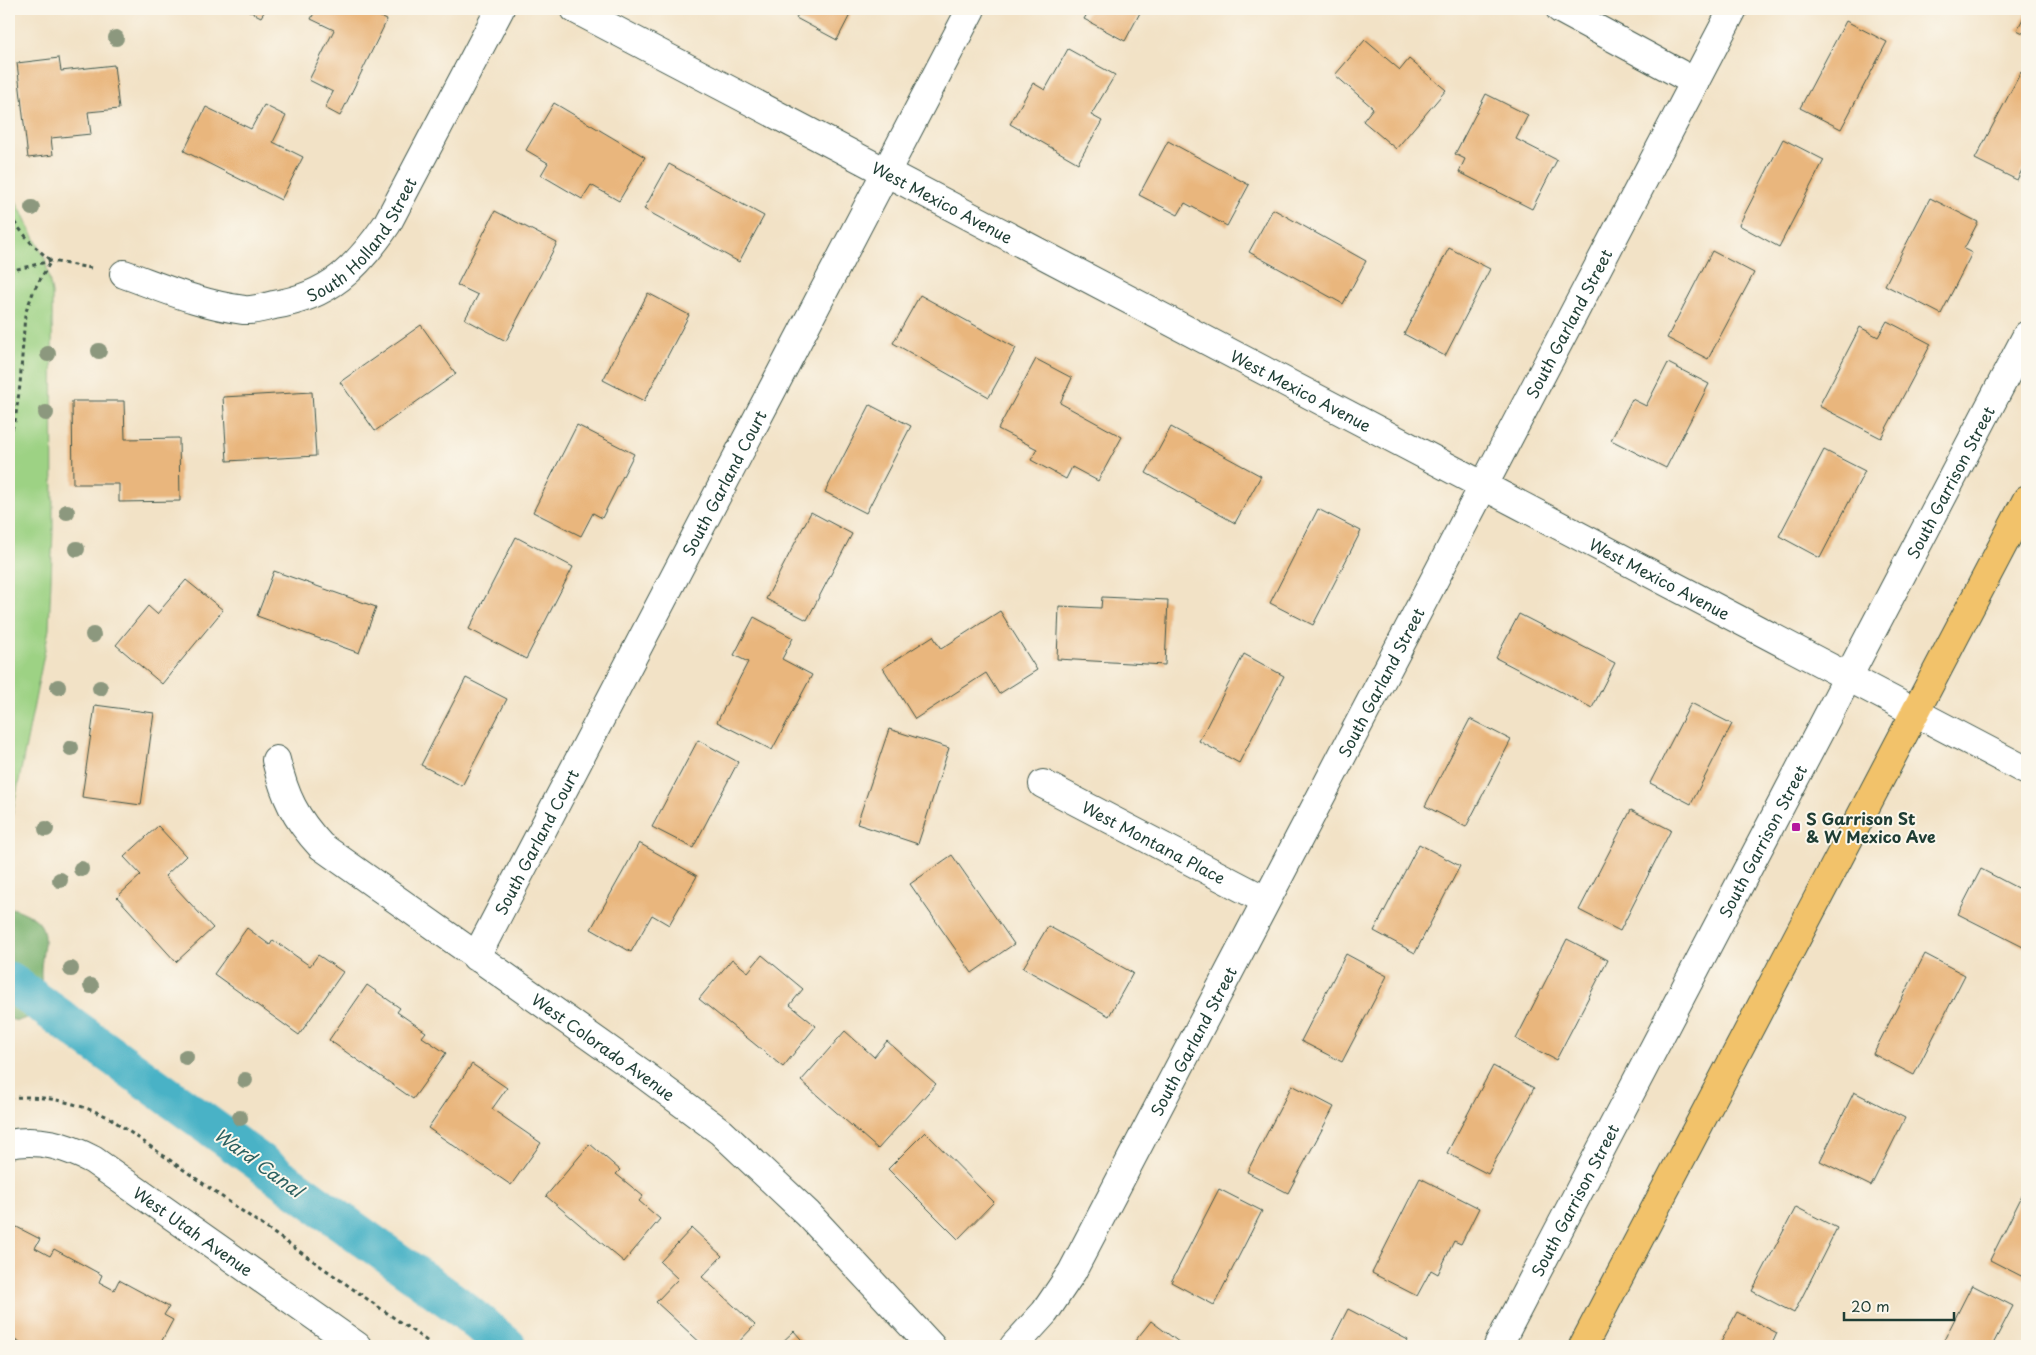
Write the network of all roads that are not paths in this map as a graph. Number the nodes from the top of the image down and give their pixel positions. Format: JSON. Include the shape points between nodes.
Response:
{"nodes":[{"id":1,"x":500,"y":9,"type":"edge"},
{"id":2,"x":575,"y":9,"type":"edge"},
{"id":3,"x":971,"y":9,"type":"edge"},
{"id":4,"x":1560,"y":9,"type":"edge"},
{"id":5,"x":1733,"y":9,"type":"edge"},
{"id":6,"x":1695,"y":82,"type":"junction"},
{"id":7,"x":884,"y":173,"type":"junction"},
{"id":8,"x":124,"y":274,"type":"road end"},
{"id":9,"x":2027,"y":335,"type":"edge"},
{"id":10,"x":1483,"y":485,"type":"junction"},
{"id":11,"x":2027,"y":499,"type":"edge"},
{"id":12,"x":1847,"y":678,"type":"junction"},
{"id":13,"x":1915,"y":712,"type":"junction"},
{"id":14,"x":276,"y":760,"type":"dead end"},
{"id":15,"x":2027,"y":771,"type":"edge"},
{"id":16,"x":1043,"y":784,"type":"dead end"},
{"id":17,"x":1265,"y":900,"type":"junction"},
{"id":18,"x":476,"y":957,"type":"junction"},
{"id":19,"x":14,"y":1143,"type":"edge"},
{"id":20,"x":356,"y":1346,"type":"edge"},
{"id":21,"x":930,"y":1346,"type":"edge"},
{"id":22,"x":1014,"y":1346,"type":"edge"},
{"id":23,"x":1498,"y":1346,"type":"edge"},
{"id":24,"x":1582,"y":1346,"type":"edge"}],
"edges":[{"from":1,"to":8,"type":"street","name":"South Holland Street","via":[[387,224],[369,250],[333,284],[284,304],[247,310],[181,295]]},
{"from":2,"to":7,"type":"street","name":"West Mexico Avenue"},
{"from":3,"to":7,"type":"street","name":"South Garland Court"},
{"from":4,"to":6,"type":"street"},
{"from":5,"to":6,"type":"street","name":"South Garland Street"},
{"from":6,"to":10,"type":"street","name":"South Garland Street"},
{"from":7,"to":10,"type":"street","name":"West Mexico Avenue"},
{"from":7,"to":18,"type":"street","name":"South Garland Court"},
{"from":9,"to":12,"type":"street","name":"South Garrison Street"},
{"from":10,"to":12,"type":"street","name":"West Mexico Avenue"},
{"from":10,"to":17,"type":"street","name":"South Garland Street"},
{"from":11,"to":13,"type":"main road"},
{"from":12,"to":13,"type":"street","name":"West Mexico Avenue"},
{"from":12,"to":23,"type":"street","name":"South Garrison Street"},
{"from":13,"to":15,"type":"street","name":"West Mexico Avenue"},
{"from":13,"to":24,"type":"main road"},
{"from":14,"to":18,"type":"street","name":"West Colorado Avenue","via":[[282,787],[293,812],[321,846]]},
{"from":16,"to":17,"type":"street","name":"West Montana Place"},
{"from":17,"to":22,"type":"street","name":"South Garland Street","via":[[1072,1272],[1045,1312]]},
{"from":18,"to":21,"type":"street","name":"West Colorado Avenue","via":[[721,1132],[808,1214]]},
{"from":19,"to":20,"type":"street","name":"West Utah Avenue","via":[[57,1145],[93,1160]]}]}
